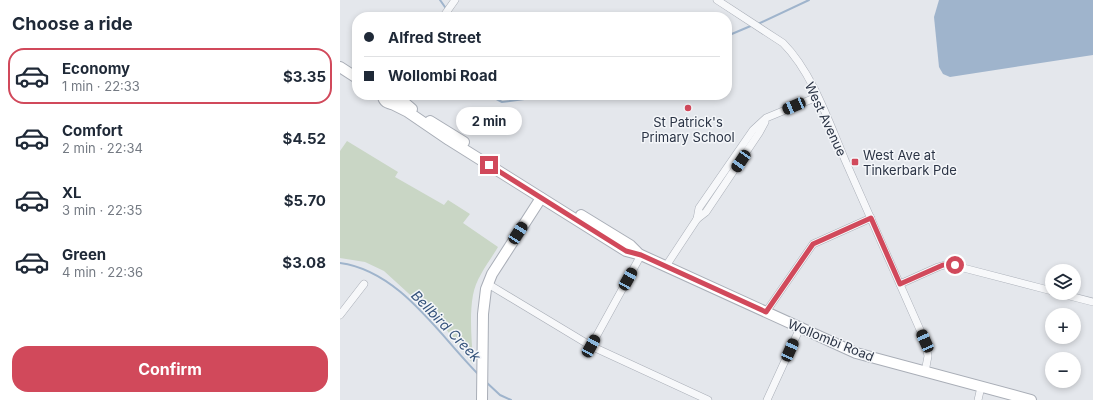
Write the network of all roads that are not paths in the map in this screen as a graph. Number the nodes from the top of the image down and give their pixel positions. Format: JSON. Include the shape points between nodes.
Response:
{"nodes":[{"id":1,"x":719,"y":0,"type":"edge"},
{"id":2,"x":453,"y":3,"type":"edge"},
{"id":3,"x":447,"y":12,"type":"edge"},
{"id":4,"x":340,"y":67,"type":"edge"},
{"id":5,"x":352,"y":75,"type":"edge"},
{"id":6,"x":817,"y":97,"type":"junction"},
{"id":7,"x":398,"y":100,"type":"edge"},
{"id":8,"x":399,"y":100,"type":"edge"},
{"id":9,"x":517,"y":176,"type":"junction"},
{"id":10,"x":540,"y":198,"type":"junction"},
{"id":11,"x":569,"y":208,"type":"junction"},
{"id":12,"x":871,"y":218,"type":"junction"},
{"id":13,"x":641,"y":255,"type":"junction"},
{"id":14,"x":666,"y":266,"type":"junction"},
{"id":15,"x":364,"y":284,"type":"dead end"},
{"id":16,"x":488,"y":284,"type":"junction"},
{"id":17,"x":900,"y":284,"type":"junction"},
{"id":18,"x":1045,"y":289,"type":"edge"},
{"id":19,"x":1081,"y":299,"type":"edge"},
{"id":20,"x":1093,"y":302,"type":"edge"},
{"id":21,"x":766,"y":312,"type":"junction"},
{"id":22,"x":340,"y":315,"type":"edge"},
{"id":23,"x":800,"y":328,"type":"junction"},
{"id":24,"x":591,"y":346,"type":"junction"},
{"id":25,"x":926,"y":372,"type":"junction"},
{"id":26,"x":981,"y":387,"type":"junction"},
{"id":27,"x":482,"y":400,"type":"edge"},
{"id":28,"x":708,"y":400,"type":"edge"},
{"id":29,"x":767,"y":400,"type":"edge"},
{"id":30,"x":978,"y":400,"type":"edge"},
{"id":31,"x":1031,"y":400,"type":"edge"}],
"edges":[{"from":1,"to":6,"type":"street","name":"West Avenue","via":[[790,50]]},
{"from":2,"to":3,"type":"street"},
{"from":4,"to":5,"type":"main road"},
{"from":6,"to":12,"type":"street","name":"West Avenue"},
{"from":6,"to":14,"type":"street","via":[[766,118],[754,130],[699,208],[697,219]]},
{"from":7,"to":10,"type":"main road","name":"Wollombi Road","via":[[408,112]]},
{"from":8,"to":9,"type":"main road","name":"Wollombi Road"},
{"from":9,"to":10,"type":"main road","via":[[538,192]]},
{"from":9,"to":11,"type":"main road","name":"Wollombi Road"},
{"from":10,"to":11,"type":"main road","via":[[547,198],[561,207]]},
{"from":10,"to":13,"type":"main road","name":"Wollombi Road","via":[[626,251]]},
{"from":10,"to":16,"type":"main road"},
{"from":11,"to":13,"type":"main road","name":"Wollombi Road","via":[[630,245]]},
{"from":12,"to":17,"type":"street","name":"West Avenue"},
{"from":12,"to":21,"type":"street","via":[[813,244]]},
{"from":13,"to":14,"type":"main road","name":"Wollombi Road"},
{"from":13,"to":24,"type":"street"},
{"from":14,"to":21,"type":"main road","name":"Wollombi Road"},
{"from":15,"to":22,"type":"street"},
{"from":16,"to":24,"type":"street"},
{"from":16,"to":27,"type":"main road","via":[[483,314]]},
{"from":17,"to":18,"type":"street","via":[[948,264]]},
{"from":17,"to":25,"type":"street","name":"West Avenue","via":[[927,346]]},
{"from":19,"to":20,"type":"street"},
{"from":21,"to":23,"type":"main road","name":"Wollombi Road"},
{"from":23,"to":25,"type":"main road","name":"Wollombi Road","via":[[856,352]]},
{"from":23,"to":29,"type":"street"},
{"from":24,"to":28,"type":"street"},
{"from":25,"to":26,"type":"main road","name":"Wollombi Road"},
{"from":26,"to":30,"type":"street"},
{"from":26,"to":31,"type":"main road","name":"Wollombi Road"}]}
